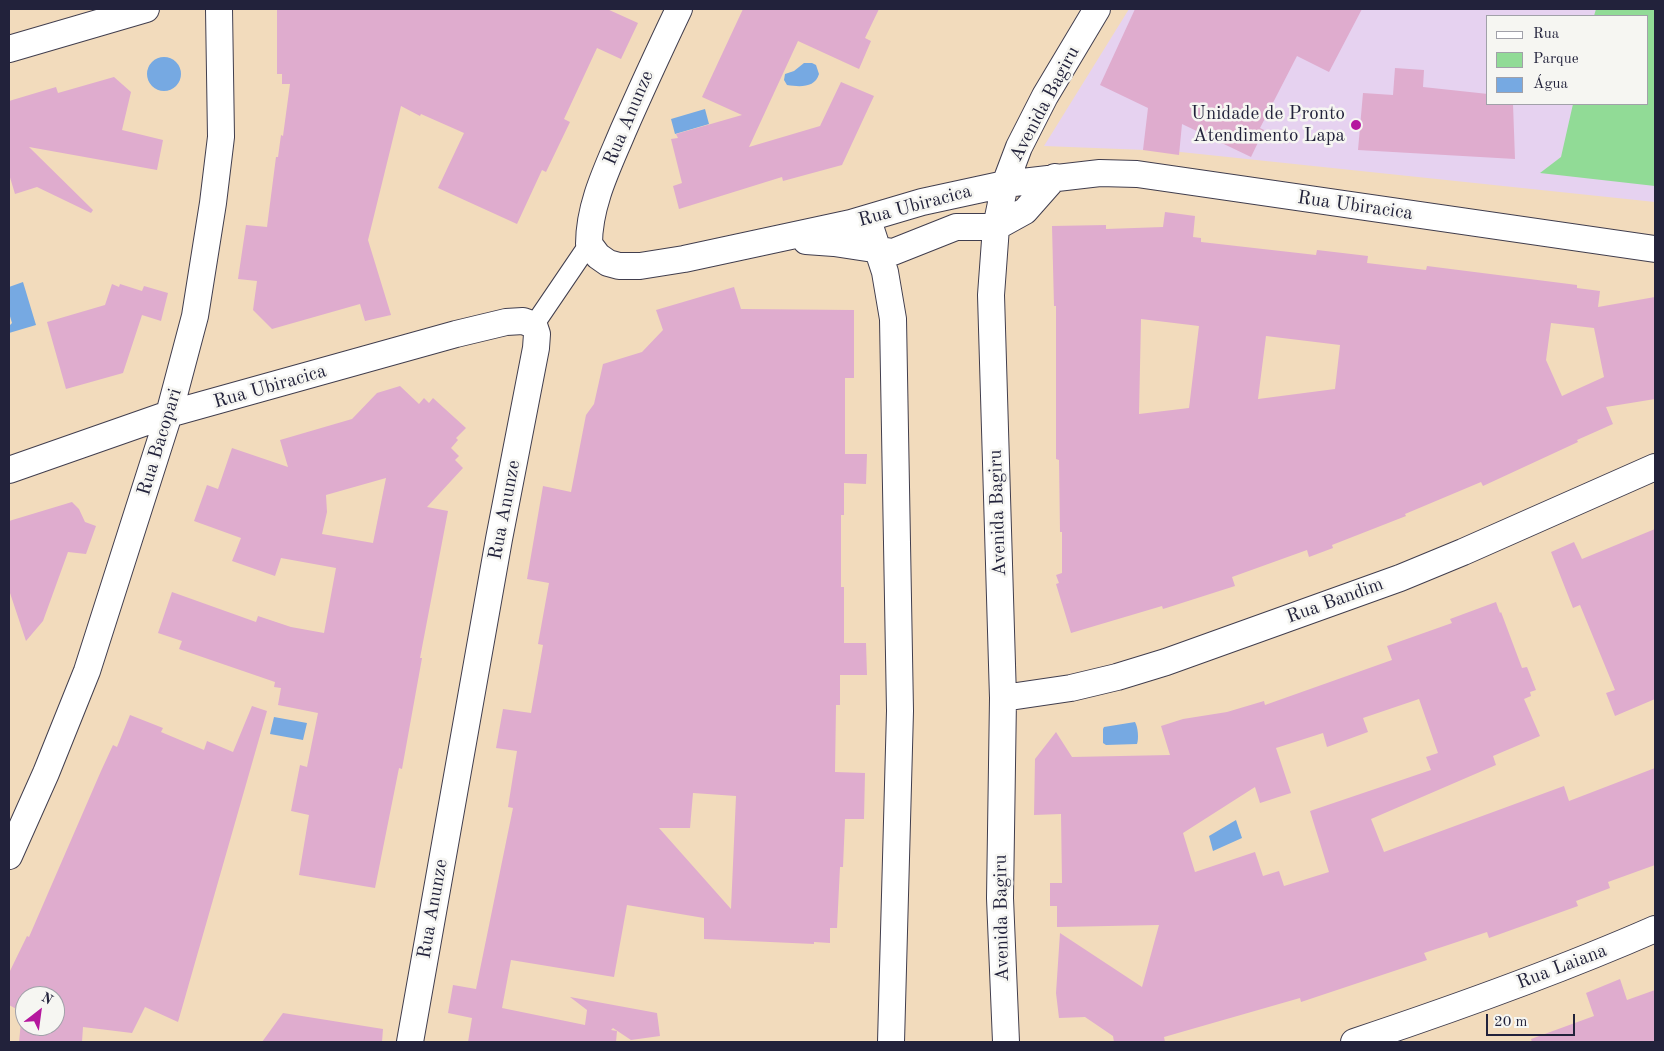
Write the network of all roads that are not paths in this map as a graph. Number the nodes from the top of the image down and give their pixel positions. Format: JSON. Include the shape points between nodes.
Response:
{"nodes":[{"id":1,"x":146,"y":9,"type":"edge"},
{"id":2,"x":219,"y":9,"type":"edge"},
{"id":3,"x":679,"y":9,"type":"edge"},
{"id":4,"x":1097,"y":9,"type":"edge"},
{"id":5,"x":9,"y":49,"type":"edge"},
{"id":6,"x":1055,"y":177,"type":"junction"},
{"id":7,"x":1005,"y":184,"type":"junction"},
{"id":8,"x":868,"y":220,"type":"junction"},
{"id":9,"x":996,"y":227,"type":"junction"},
{"id":10,"x":776,"y":240,"type":"junction"},
{"id":11,"x":589,"y":244,"type":"junction"},
{"id":12,"x":878,"y":249,"type":"junction"},
{"id":13,"x":1655,"y":249,"type":"edge"},
{"id":14,"x":534,"y":325,"type":"junction"},
{"id":15,"x":169,"y":414,"type":"junction"},
{"id":16,"x":1655,"y":467,"type":"edge"},
{"id":17,"x":9,"y":470,"type":"edge"},
{"id":18,"x":1003,"y":698,"type":"junction"},
{"id":19,"x":9,"y":856,"type":"edge"},
{"id":20,"x":1655,"y":929,"type":"edge"},
{"id":21,"x":410,"y":1042,"type":"edge"},
{"id":22,"x":891,"y":1042,"type":"edge"},
{"id":23,"x":1006,"y":1042,"type":"edge"},
{"id":24,"x":1354,"y":1042,"type":"edge"}],
"edges":[{"from":1,"to":5,"type":"street"},
{"from":2,"to":15,"type":"street","name":"Rua Bacopari","via":[[221,137],[214,203],[195,316]]},
{"from":3,"to":11,"type":"street","name":"Rua Anunze","via":[[607,168],[591,217]]},
{"from":4,"to":7,"type":"street","name":"Avenida Bagiru","via":[[1045,96],[1019,147]]},
{"from":6,"to":7,"type":"street","name":"Rua Ubiracica"},
{"from":6,"to":9,"type":"street","name":"Rua Ubiracica","via":[[1025,211]]},
{"from":6,"to":13,"type":"street","name":"Rua Ubiracica","via":[[1137,174]]},
{"from":7,"to":8,"type":"street","name":"Rua Ubiracica","via":[[922,202]]},
{"from":7,"to":9,"type":"street","name":"Avenida Bagiru"},
{"from":8,"to":10,"type":"street","name":"Rua Ubiracica"},
{"from":8,"to":12,"type":"street"},
{"from":9,"to":12,"type":"street","name":"Rua Ubiracica","via":[[956,227],[893,252]]},
{"from":9,"to":18,"type":"street","name":"Avenida Bagiru","via":[[991,295]]},
{"from":10,"to":11,"type":"street","name":"Rua Ubiracica","via":[[640,266],[608,263]]},
{"from":10,"to":12,"type":"street","name":"Rua Ubiracica"},
{"from":11,"to":14,"type":"street","name":"Rua Anunze"},
{"from":12,"to":22,"type":"street","via":[[893,319],[900,711]]},
{"from":14,"to":15,"type":"street","name":"Rua Ubiracica","via":[[523,321],[506,322]]},
{"from":14,"to":21,"type":"street","name":"Rua Anunze","via":[[536,348]]},
{"from":15,"to":17,"type":"street","name":"Rua Ubiracica"},
{"from":15,"to":19,"type":"street","name":"Rua Bacopari","via":[[87,671]]},
{"from":16,"to":18,"type":"street","name":"Rua Bandim","via":[[1400,578],[1175,659],[1071,688]]},
{"from":18,"to":23,"type":"street","name":"Avenida Bagiru","via":[[1000,898]]},
{"from":20,"to":24,"type":"street","name":"Rua Laiana","via":[[1472,1002]]}]}
